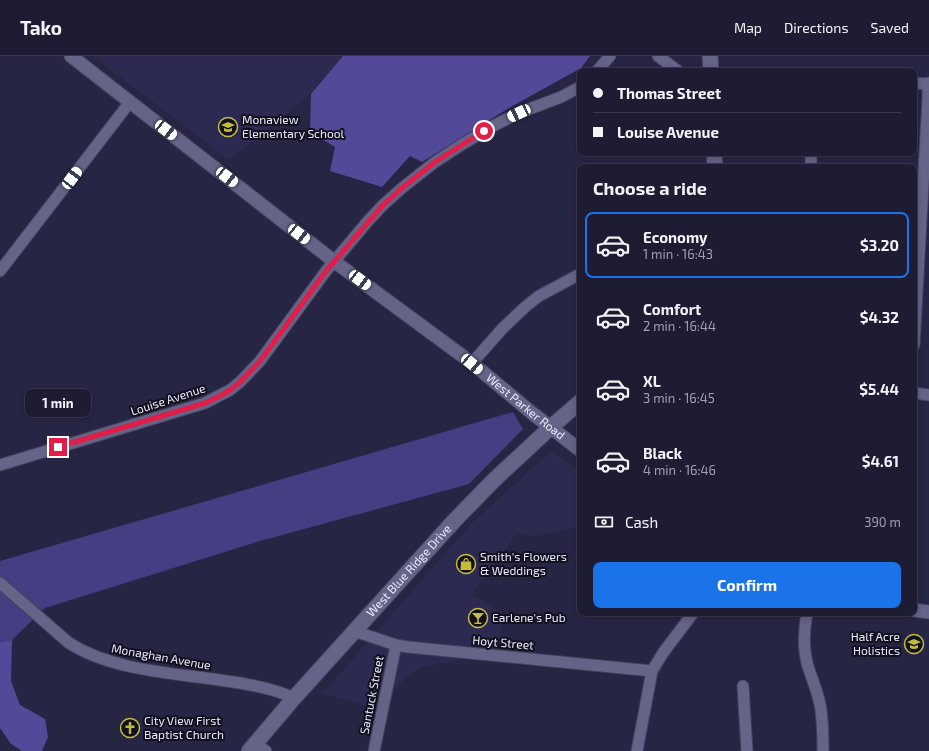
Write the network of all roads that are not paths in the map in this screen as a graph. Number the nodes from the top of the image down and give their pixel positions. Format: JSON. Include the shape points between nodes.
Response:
{"nodes":[{"id":1,"x":71,"y":56,"type":"edge"},
{"id":2,"x":610,"y":56,"type":"edge"},
{"id":3,"x":658,"y":56,"type":"edge"},
{"id":4,"x":710,"y":56,"type":"edge"},
{"id":5,"x":600,"y":68,"type":"edge"},
{"id":6,"x":674,"y":68,"type":"edge"},
{"id":7,"x":711,"y":68,"type":"edge"},
{"id":8,"x":917,"y":83,"type":"edge"},
{"id":9,"x":928,"y":84,"type":"edge"},
{"id":10,"x":577,"y":89,"type":"edge"},
{"id":11,"x":130,"y":102,"type":"junction"},
{"id":12,"x":335,"y":262,"type":"junction"},
{"id":13,"x":0,"y":271,"type":"edge"},
{"id":14,"x":577,"y":276,"type":"edge"},
{"id":15,"x":917,"y":292,"type":"edge"},
{"id":16,"x":472,"y":364,"type":"junction"},
{"id":17,"x":917,"y":394,"type":"edge"},
{"id":18,"x":929,"y":396,"type":"edge"},
{"id":19,"x":577,"y":405,"type":"edge"},
{"id":20,"x":551,"y":427,"type":"junction"},
{"id":21,"x":577,"y":448,"type":"edge"},
{"id":22,"x":0,"y":464,"type":"edge"},
{"id":23,"x":0,"y":583,"type":"edge"},
{"id":24,"x":917,"y":610,"type":"edge"},
{"id":25,"x":929,"y":612,"type":"edge"},
{"id":26,"x":691,"y":616,"type":"edge"},
{"id":27,"x":807,"y":616,"type":"edge"},
{"id":28,"x":354,"y":631,"type":"junction"},
{"id":29,"x":396,"y":645,"type":"junction"},
{"id":30,"x":652,"y":671,"type":"junction"},
{"id":31,"x":743,"y":686,"type":"dead end"},
{"id":32,"x":294,"y":698,"type":"junction"},
{"id":33,"x":257,"y":749,"type":"edge"},
{"id":34,"x":374,"y":751,"type":"edge"},
{"id":35,"x":637,"y":751,"type":"edge"},
{"id":36,"x":747,"y":751,"type":"edge"},
{"id":37,"x":823,"y":751,"type":"edge"}],
"edges":[{"from":1,"to":11,"type":"street","name":"West Parker Road"},
{"from":2,"to":5,"type":"street"},
{"from":3,"to":6,"type":"street"},
{"from":4,"to":7,"type":"main road"},
{"from":8,"to":9,"type":"street"},
{"from":9,"to":15,"type":"street"},
{"from":10,"to":12,"type":"street","name":"Louise Avenue","via":[[495,125],[435,162],[383,205]]},
{"from":11,"to":12,"type":"street","name":"West Parker Road"},
{"from":11,"to":13,"type":"street"},
{"from":12,"to":16,"type":"street","name":"West Parker Road"},
{"from":12,"to":22,"type":"street","name":"Louise Avenue","via":[[260,361],[240,382],[220,396],[173,413]]},
{"from":14,"to":16,"type":"street","via":[[539,296],[519,312]]},
{"from":16,"to":20,"type":"street","name":"West Parker Road"},
{"from":17,"to":18,"type":"street"},
{"from":19,"to":20,"type":"main road","name":"West Blue Ridge Drive"},
{"from":20,"to":21,"type":"street","name":"West Parker Road"},
{"from":20,"to":28,"type":"main road","name":"West Blue Ridge Drive","via":[[454,521]]},
{"from":23,"to":32,"type":"street","name":"Monaghan Avenue","via":[[69,643],[98,658],[135,668],[252,685],[281,691]]},
{"from":24,"to":25,"type":"street"},
{"from":26,"to":30,"type":"street"},
{"from":27,"to":37,"type":"street","via":[[805,646],[807,662],[821,706]]},
{"from":28,"to":29,"type":"street","name":"Hoyt Street"},
{"from":28,"to":32,"type":"main road","name":"West Blue Ridge Drive"},
{"from":29,"to":30,"type":"street","name":"Hoyt Street"},
{"from":29,"to":34,"type":"street","name":"Santuck Street"},
{"from":30,"to":35,"type":"street"},
{"from":31,"to":36,"type":"street"},
{"from":32,"to":33,"type":"main road","name":"West Blue Ridge Drive"}]}
